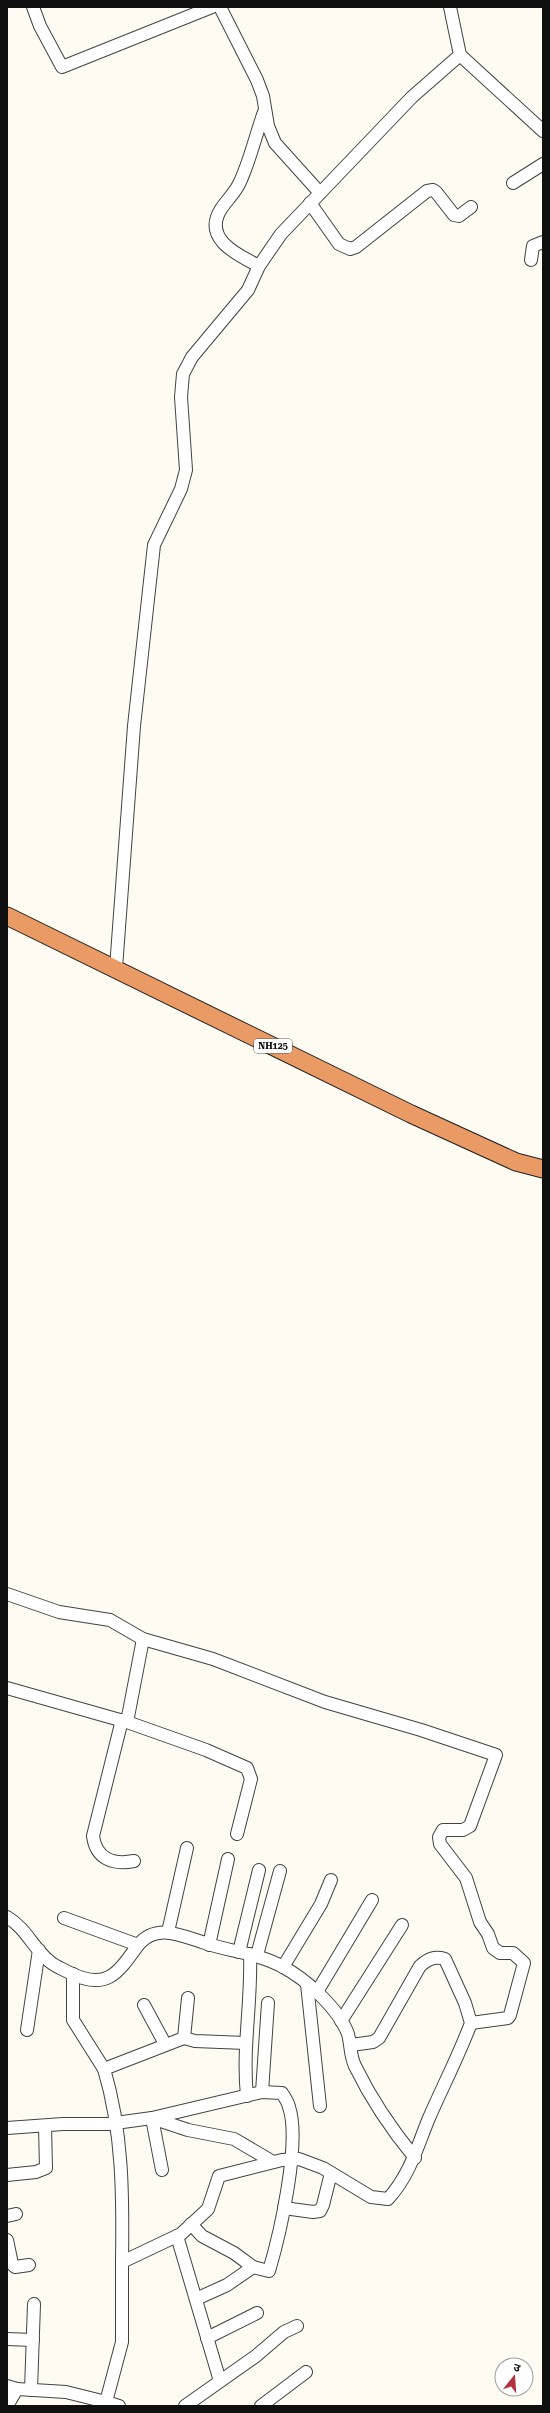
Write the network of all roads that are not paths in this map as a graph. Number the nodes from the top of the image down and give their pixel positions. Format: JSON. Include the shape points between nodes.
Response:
{"nodes":[{"id":1,"x":33,"y":7,"type":"edge"},
{"id":2,"x":212,"y":7,"type":"edge"},
{"id":3,"x":220,"y":7,"type":"edge"},
{"id":4,"x":450,"y":7,"type":"edge"},
{"id":5,"x":195,"y":10,"type":"edge"},
{"id":6,"x":460,"y":55,"type":"junction"},
{"id":7,"x":265,"y":111,"type":"junction"},
{"id":8,"x":543,"y":131,"type":"edge"},
{"id":9,"x":543,"y":164,"type":"edge"},
{"id":10,"x":513,"y":183,"type":"dead end"},
{"id":11,"x":320,"y":193,"type":"junction"},
{"id":12,"x":310,"y":203,"type":"junction"},
{"id":13,"x":470,"y":207,"type":"dead end"},
{"id":14,"x":543,"y":242,"type":"edge"},
{"id":15,"x":531,"y":260,"type":"dead end"},
{"id":16,"x":259,"y":266,"type":"junction"},
{"id":17,"x":7,"y":916,"type":"edge"},
{"id":18,"x":116,"y":968,"type":"junction"},
{"id":19,"x":543,"y":1169,"type":"edge"},
{"id":20,"x":7,"y":1594,"type":"edge"},
{"id":21,"x":143,"y":1639,"type":"junction"},
{"id":22,"x":7,"y":1688,"type":"edge"},
{"id":23,"x":125,"y":1721,"type":"junction"},
{"id":24,"x":237,"y":1834,"type":"dead end"},
{"id":25,"x":187,"y":1848,"type":"dead end"},
{"id":26,"x":228,"y":1859,"type":"dead end"},
{"id":27,"x":134,"y":1861,"type":"dead end"},
{"id":28,"x":259,"y":1870,"type":"dead end"},
{"id":29,"x":280,"y":1871,"type":"dead end"},
{"id":30,"x":331,"y":1880,"type":"dead end"},
{"id":31,"x":372,"y":1900,"type":"dead end"},
{"id":32,"x":7,"y":1918,"type":"edge"},
{"id":33,"x":64,"y":1918,"type":"dead end"},
{"id":34,"x":402,"y":1925,"type":"dead end"},
{"id":35,"x":168,"y":1932,"type":"junction"},
{"id":36,"x":209,"y":1944,"type":"junction"},
{"id":37,"x":138,"y":1945,"type":"junction"},
{"id":38,"x":39,"y":1950,"type":"junction"},
{"id":39,"x":249,"y":1954,"type":"junction"},
{"id":40,"x":283,"y":1967,"type":"junction"},
{"id":41,"x":73,"y":1974,"type":"junction"},
{"id":42,"x":307,"y":1984,"type":"junction"},
{"id":43,"x":317,"y":1992,"type":"junction"},
{"id":44,"x":188,"y":1998,"type":"dead end"},
{"id":45,"x":268,"y":2003,"type":"dead end"},
{"id":46,"x":144,"y":2005,"type":"dead end"},
{"id":47,"x":341,"y":2021,"type":"junction"},
{"id":48,"x":471,"y":2023,"type":"junction"},
{"id":49,"x":27,"y":2030,"type":"dead end"},
{"id":50,"x":184,"y":2038,"type":"junction"},
{"id":51,"x":246,"y":2043,"type":"junction"},
{"id":52,"x":165,"y":2044,"type":"junction"},
{"id":53,"x":351,"y":2045,"type":"junction"},
{"id":54,"x":104,"y":2069,"type":"junction"},
{"id":55,"x":262,"y":2092,"type":"junction"},
{"id":56,"x":247,"y":2096,"type":"junction"},
{"id":57,"x":320,"y":2106,"type":"dead end"},
{"id":58,"x":152,"y":2118,"type":"junction"},
{"id":59,"x":115,"y":2122,"type":"junction"},
{"id":60,"x":45,"y":2126,"type":"junction"},
{"id":61,"x":7,"y":2128,"type":"edge"},
{"id":62,"x":415,"y":2158,"type":"junction"},
{"id":63,"x":290,"y":2160,"type":"junction"},
{"id":64,"x":273,"y":2162,"type":"junction"},
{"id":65,"x":162,"y":2170,"type":"dead end"},
{"id":66,"x":331,"y":2173,"type":"junction"},
{"id":67,"x":7,"y":2175,"type":"edge"},
{"id":68,"x":284,"y":2208,"type":"junction"},
{"id":69,"x":191,"y":2224,"type":"junction"},
{"id":70,"x":177,"y":2236,"type":"junction"},
{"id":71,"x":7,"y":2240,"type":"edge"},
{"id":72,"x":122,"y":2262,"type":"junction"},
{"id":73,"x":29,"y":2265,"type":"dead end"},
{"id":74,"x":253,"y":2267,"type":"junction"},
{"id":75,"x":196,"y":2299,"type":"junction"},
{"id":76,"x":34,"y":2304,"type":"dead end"},
{"id":77,"x":257,"y":2313,"type":"dead end"},
{"id":78,"x":297,"y":2326,"type":"dead end"},
{"id":79,"x":207,"y":2338,"type":"junction"},
{"id":80,"x":7,"y":2339,"type":"edge"},
{"id":81,"x":33,"y":2340,"type":"junction"},
{"id":82,"x":306,"y":2372,"type":"dead end"},
{"id":83,"x":220,"y":2381,"type":"junction"},
{"id":84,"x":12,"y":2388,"type":"edge"},
{"id":85,"x":31,"y":2390,"type":"junction"},
{"id":86,"x":106,"y":2404,"type":"edge"},
{"id":87,"x":7,"y":2406,"type":"edge"},
{"id":88,"x":119,"y":2406,"type":"edge"},
{"id":89,"x":185,"y":2406,"type":"edge"},
{"id":90,"x":261,"y":2406,"type":"edge"}],
"edges":[{"from":1,"to":5,"type":"street","via":[[62,67]]},
{"from":2,"to":5,"type":"street"},
{"from":3,"to":7,"type":"street","via":[[257,80]]},
{"from":4,"to":6,"type":"street"},
{"from":6,"to":8,"type":"street"},
{"from":6,"to":11,"type":"street","via":[[412,97]]},
{"from":7,"to":11,"type":"street","via":[[275,142]]},
{"from":7,"to":16,"type":"street","via":[[239,185],[220,210],[216,220],[216,232],[221,242],[230,251]]},
{"from":9,"to":10,"type":"street"},
{"from":11,"to":12,"type":"street"},
{"from":12,"to":13,"type":"street","via":[[339,244],[350,249],[428,191],[436,192],[454,215],[459,216]]},
{"from":12,"to":16,"type":"street","via":[[281,234]]},
{"from":14,"to":15,"type":"street","via":[[533,246]]},
{"from":16,"to":18,"type":"street","via":[[248,290],[192,357],[183,374],[181,397],[186,470],[181,489],[154,545],[134,726]]},
{"from":17,"to":18,"type":"highway","number":"NH125"},
{"from":18,"to":19,"type":"highway","number":"NH125","via":[[411,1114],[516,1162]]},
{"from":20,"to":21,"type":"street","via":[[59,1612],[110,1620]]},
{"from":21,"to":23,"type":"street"},
{"from":21,"to":48,"type":"street","via":[[213,1659],[325,1702],[496,1755],[470,1826],[462,1830],[443,1830],[438,1837],[440,1844],[466,1878],[480,1922],[493,1948],[500,1953],[513,1953],[524,1963],[508,2018]]},
{"from":22,"to":23,"type":"street"},
{"from":23,"to":24,"type":"street","via":[[206,1750],[247,1768],[250,1778]]},
{"from":23,"to":27,"type":"street","via":[[93,1836],[96,1847],[107,1859],[114,1862]]},
{"from":25,"to":35,"type":"street"},
{"from":26,"to":36,"type":"street"},
{"from":28,"to":39,"type":"street"},
{"from":29,"to":39,"type":"street"},
{"from":30,"to":40,"type":"street","via":[[321,1904]]},
{"from":31,"to":43,"type":"street"},
{"from":32,"to":38,"type":"street","via":[[27,1934]]},
{"from":33,"to":37,"type":"street"},
{"from":34,"to":47,"type":"street"},
{"from":35,"to":36,"type":"street"},
{"from":35,"to":37,"type":"street","via":[[156,1932]]},
{"from":36,"to":39,"type":"street"},
{"from":37,"to":41,"type":"street","via":[[112,1977],[99,1981],[86,1980]]},
{"from":38,"to":41,"type":"street","via":[[49,1962]]},
{"from":38,"to":49,"type":"street"},
{"from":39,"to":40,"type":"street"},
{"from":39,"to":51,"type":"street","via":[[251,1985]]},
{"from":40,"to":42,"type":"street"},
{"from":41,"to":54,"type":"street","via":[[73,2020]]},
{"from":42,"to":43,"type":"street"},
{"from":42,"to":57,"type":"street"},
{"from":43,"to":47,"type":"street"},
{"from":44,"to":50,"type":"street"},
{"from":45,"to":55,"type":"street"},
{"from":46,"to":52,"type":"street"},
{"from":47,"to":53,"type":"street"},
{"from":48,"to":53,"type":"street","via":[[445,1959],[436,1957],[420,1966],[379,2038],[372,2042]]},
{"from":48,"to":62,"type":"street","via":[[428,2121]]},
{"from":50,"to":51,"type":"street","via":[[195,2041]]},
{"from":50,"to":52,"type":"street"},
{"from":51,"to":56,"type":"street"},
{"from":52,"to":54,"type":"street"},
{"from":53,"to":62,"type":"street","via":[[356,2068],[397,2136]]},
{"from":54,"to":59,"type":"street","via":[[111,2092]]},
{"from":55,"to":56,"type":"street"},
{"from":55,"to":63,"type":"street","via":[[282,2093],[289,2106],[292,2134]]},
{"from":56,"to":58,"type":"street"},
{"from":58,"to":59,"type":"street"},
{"from":58,"to":64,"type":"street","via":[[188,2130],[234,2139]]},
{"from":58,"to":65,"type":"street"},
{"from":59,"to":60,"type":"street"},
{"from":59,"to":72,"type":"street","via":[[123,2200]]},
{"from":60,"to":61,"type":"street"},
{"from":60,"to":67,"type":"street","via":[[46,2168],[36,2172]]},
{"from":62,"to":66,"type":"street","via":[[388,2199],[371,2197]]},
{"from":63,"to":64,"type":"street"},
{"from":63,"to":66,"type":"street","via":[[299,2159]]},
{"from":63,"to":68,"type":"street"},
{"from":64,"to":69,"type":"street","via":[[219,2176],[208,2209]]},
{"from":66,"to":68,"type":"street","via":[[324,2205],[320,2211]]},
{"from":68,"to":74,"type":"street","via":[[269,2270]]},
{"from":69,"to":70,"type":"street"},
{"from":69,"to":74,"type":"street","via":[[202,2236],[234,2253]]},
{"from":70,"to":72,"type":"street"},
{"from":70,"to":75,"type":"street"},
{"from":71,"to":73,"type":"street","via":[[12,2264],[15,2267]]},
{"from":72,"to":86,"type":"street","via":[[122,2342]]},
{"from":74,"to":75,"type":"street","via":[[227,2285]]},
{"from":75,"to":79,"type":"street"},
{"from":76,"to":81,"type":"street"},
{"from":77,"to":79,"type":"street"},
{"from":78,"to":83,"type":"street","via":[[284,2332],[256,2356]]},
{"from":79,"to":83,"type":"street"},
{"from":80,"to":81,"type":"street"},
{"from":81,"to":85,"type":"street"},
{"from":82,"to":90,"type":"street"},
{"from":83,"to":89,"type":"street"},
{"from":84,"to":85,"type":"street"},
{"from":84,"to":87,"type":"street"},
{"from":85,"to":86,"type":"street","via":[[66,2392]]},
{"from":86,"to":88,"type":"street"}]}
